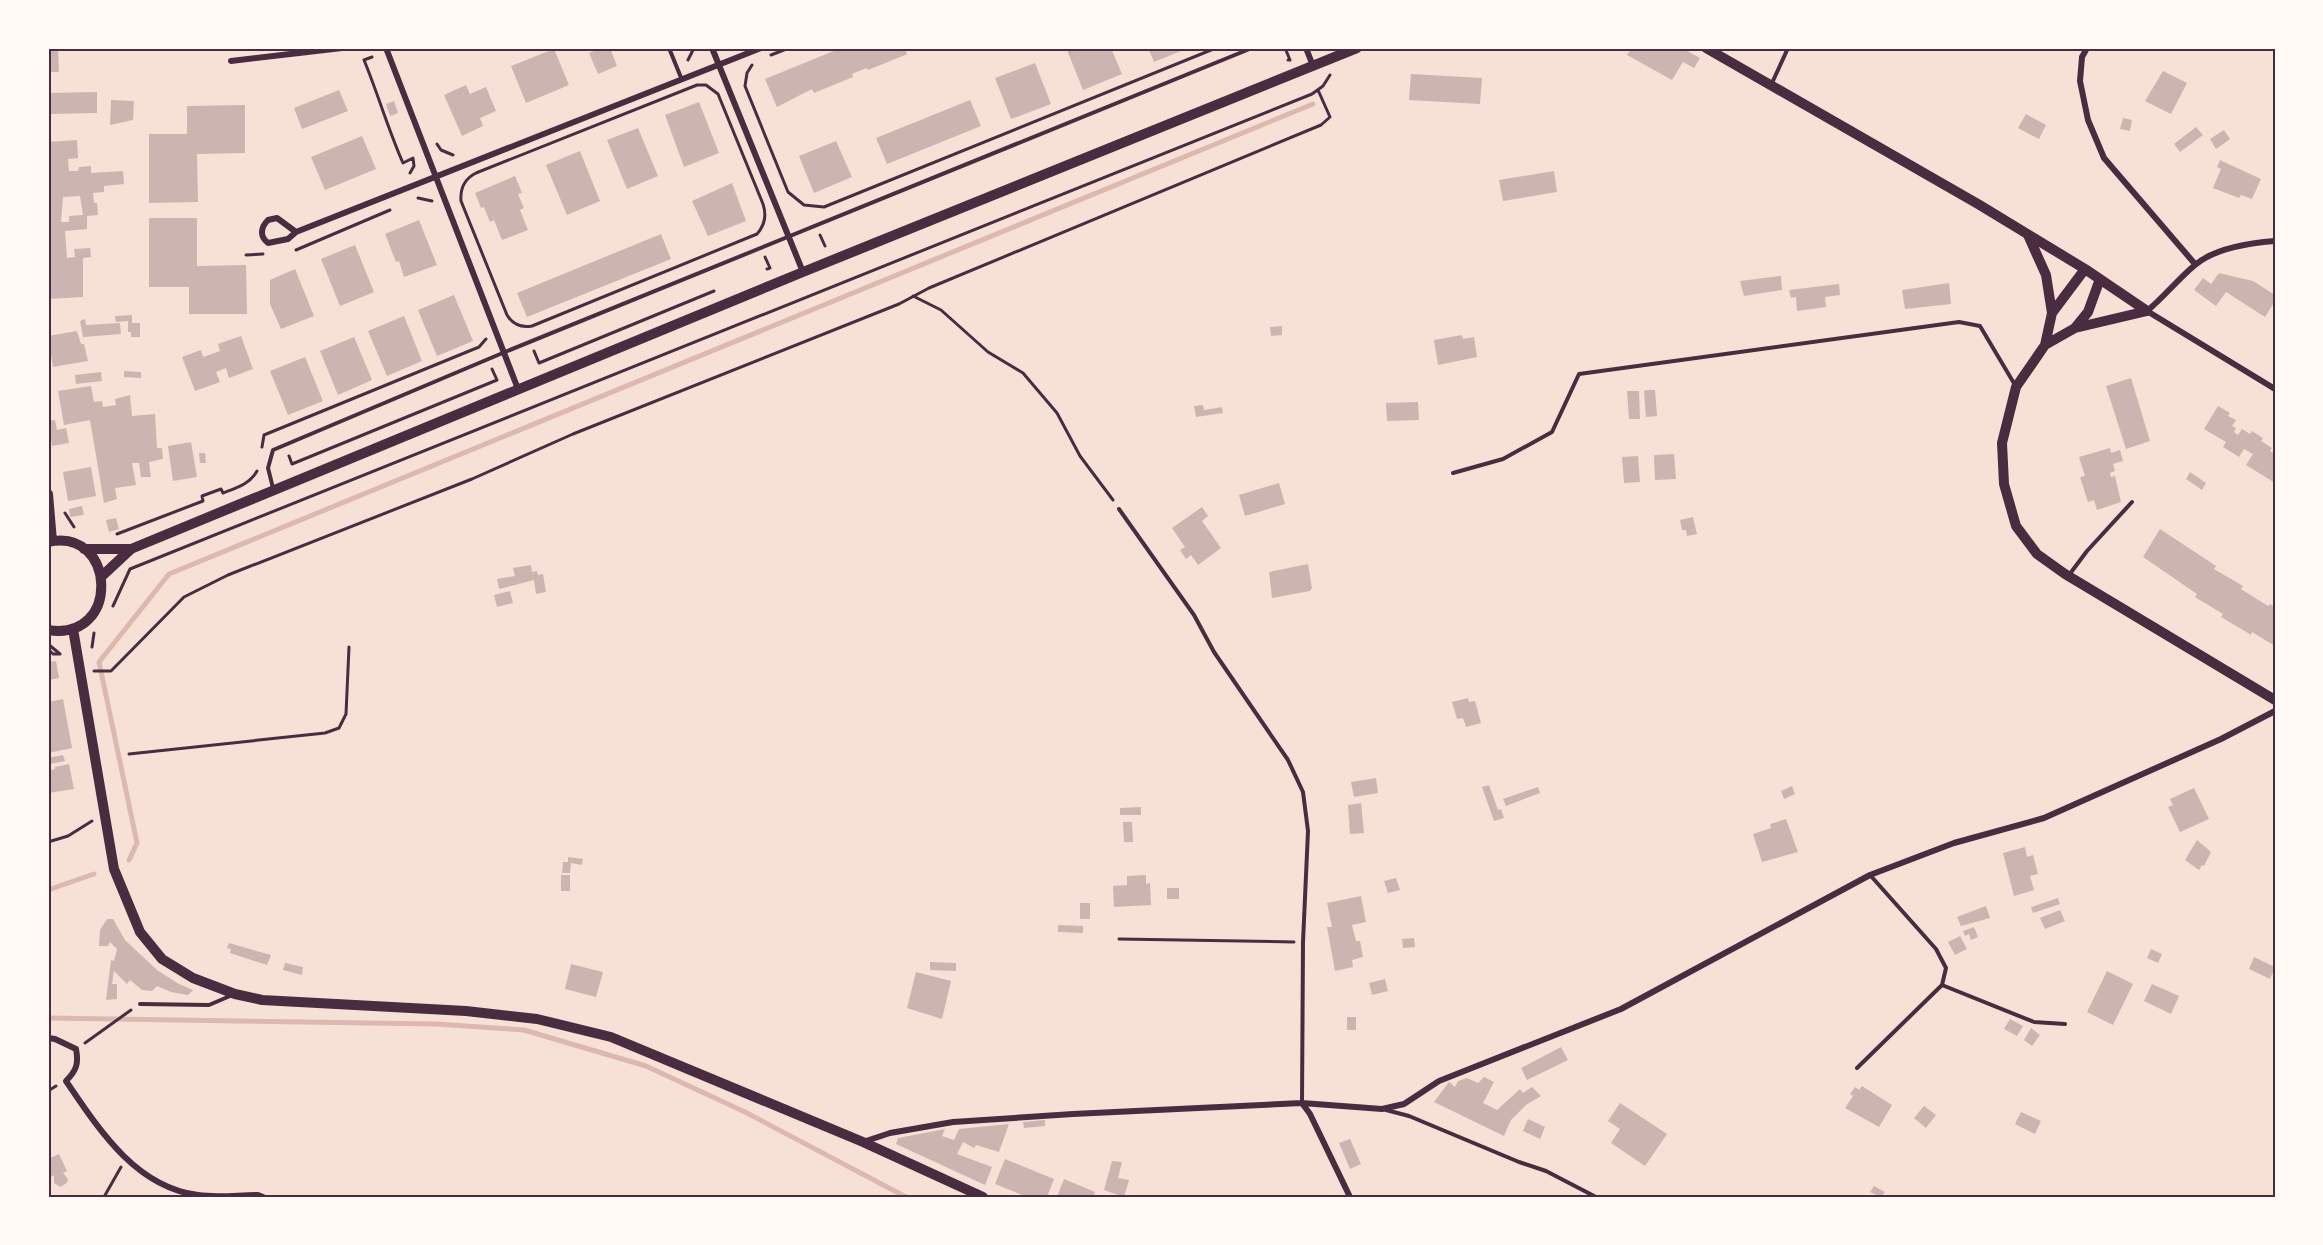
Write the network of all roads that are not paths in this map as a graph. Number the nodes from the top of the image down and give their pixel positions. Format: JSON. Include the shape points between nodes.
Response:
{"nodes":[{"id":1,"x":342,"y":48,"type":"edge"},
{"id":2,"x":386,"y":48,"type":"edge"},
{"id":3,"x":669,"y":48,"type":"edge"},
{"id":4,"x":712,"y":48,"type":"edge"},
{"id":5,"x":760,"y":48,"type":"edge"},
{"id":6,"x":1252,"y":48,"type":"edge"},
{"id":7,"x":1306,"y":48,"type":"edge"},
{"id":8,"x":1357,"y":48,"type":"edge"},
{"id":9,"x":1706,"y":48,"type":"edge"},
{"id":10,"x":1788,"y":48,"type":"edge"},
{"id":11,"x":2079,"y":48,"type":"edge"},
{"id":12,"x":2087,"y":48,"type":"edge"},
{"id":13,"x":2082,"y":57,"type":"junction"},
{"id":14,"x":231,"y":61,"type":"dead end"},
{"id":15,"x":719,"y":65,"type":"junction"},
{"id":16,"x":1313,"y":66,"type":"junction"},
{"id":17,"x":682,"y":80,"type":"junction"},
{"id":18,"x":1770,"y":87,"type":"junction"},
{"id":19,"x":435,"y":178,"type":"junction"},
{"id":20,"x":296,"y":232,"type":"junction"},
{"id":21,"x":2028,"y":235,"type":"junction"},
{"id":22,"x":788,"y":237,"type":"junction"},
{"id":23,"x":2275,"y":241,"type":"edge"},
{"id":24,"x":2195,"y":264,"type":"junction"},
{"id":25,"x":2085,"y":269,"type":"junction"},
{"id":26,"x":803,"y":272,"type":"junction"},
{"id":27,"x":2100,"y":279,"type":"junction"},
{"id":28,"x":2147,"y":312,"type":"junction"},
{"id":29,"x":2052,"y":313,"type":"junction"},
{"id":30,"x":2075,"y":328,"type":"junction"},
{"id":31,"x":2045,"y":345,"type":"junction"},
{"id":32,"x":505,"y":352,"type":"junction"},
{"id":33,"x":2016,"y":387,"type":"junction"},
{"id":34,"x":518,"y":389,"type":"junction"},
{"id":35,"x":2275,"y":389,"type":"edge"},
{"id":36,"x":1453,"y":472,"type":"dead end"},
{"id":37,"x":273,"y":490,"type":"junction"},
{"id":38,"x":48,"y":494,"type":"edge"},
{"id":39,"x":2132,"y":502,"type":"dead end"},
{"id":40,"x":1119,"y":509,"type":"dead end"},
{"id":41,"x":50,"y":542,"type":"edge"},
{"id":42,"x":84,"y":549,"type":"junction"},
{"id":43,"x":131,"y":549,"type":"junction"},
{"id":44,"x":102,"y":576,"type":"junction"},
{"id":45,"x":2068,"y":576,"type":"junction"},
{"id":46,"x":74,"y":628,"type":"junction"},
{"id":47,"x":48,"y":630,"type":"edge"},
{"id":48,"x":2275,"y":700,"type":"edge"},
{"id":49,"x":2275,"y":711,"type":"edge"},
{"id":50,"x":1870,"y":875,"type":"junction"},
{"id":51,"x":1942,"y":985,"type":"junction"},
{"id":52,"x":235,"y":994,"type":"junction"},
{"id":53,"x":140,"y":1004,"type":"road end"},
{"id":54,"x":2065,"y":1024,"type":"dead end"},
{"id":55,"x":48,"y":1038,"type":"edge"},
{"id":56,"x":1857,"y":1068,"type":"dead end"},
{"id":57,"x":1302,"y":1102,"type":"junction"},
{"id":58,"x":1382,"y":1109,"type":"junction"},
{"id":59,"x":863,"y":1142,"type":"junction"},
{"id":60,"x":263,"y":1197,"type":"edge"},
{"id":61,"x":983,"y":1197,"type":"edge"},
{"id":62,"x":1350,"y":1197,"type":"edge"},
{"id":63,"x":1596,"y":1197,"type":"edge"}],
"edges":[{"from":1,"to":14,"type":"street"},
{"from":2,"to":19,"type":"street"},
{"from":3,"to":17,"type":"lane"},
{"from":4,"to":15,"type":"street"},
{"from":5,"to":15,"type":"street"},
{"from":6,"to":22,"type":"lane"},
{"from":7,"to":16,"type":"street"},
{"from":8,"to":16,"type":"street"},
{"from":9,"to":18,"type":"street"},
{"from":10,"to":18,"type":"lane"},
{"from":11,"to":13,"type":"lane"},
{"from":12,"to":13,"type":"street"},
{"from":13,"to":24,"type":"street","via":[[2080,81],[2088,120],[2104,158]]},
{"from":15,"to":17,"type":"street"},
{"from":15,"to":22,"type":"street"},
{"from":16,"to":26,"type":"street"},
{"from":17,"to":19,"type":"street"},
{"from":18,"to":21,"type":"street"},
{"from":19,"to":20,"type":"street"},
{"from":19,"to":32,"type":"street"},
{"from":20,"to":20,"type":"street","via":[[277,218],[268,220],[262,233],[264,240],[272,243],[288,239]]},
{"from":21,"to":25,"type":"street"},
{"from":21,"to":29,"type":"street","via":[[2046,275]]},
{"from":22,"to":26,"type":"street"},
{"from":22,"to":32,"type":"lane"},
{"from":23,"to":24,"type":"street","via":[[2237,247]]},
{"from":24,"to":28,"type":"street"},
{"from":25,"to":27,"type":"street"},
{"from":25,"to":29,"type":"street"},
{"from":26,"to":34,"type":"street"},
{"from":27,"to":28,"type":"street"},
{"from":27,"to":30,"type":"street","via":[[2088,312]]},
{"from":28,"to":30,"type":"street"},
{"from":28,"to":35,"type":"street"},
{"from":29,"to":31,"type":"street"},
{"from":30,"to":31,"type":"street"},
{"from":31,"to":33,"type":"street"},
{"from":32,"to":34,"type":"street"},
{"from":32,"to":37,"type":"lane","via":[[273,450],[268,468]]},
{"from":33,"to":36,"type":"lane","via":[[1980,326],[1959,322],[1580,374],[1552,432],[1503,459]]},
{"from":33,"to":45,"type":"street","via":[[2002,443],[2004,484],[2016,526],[2037,554]]},
{"from":34,"to":37,"type":"street"},
{"from":37,"to":43,"type":"street"},
{"from":38,"to":41,"type":"street"},
{"from":39,"to":45,"type":"lane"},
{"from":40,"to":57,"type":"lane","via":[[1288,759],[1303,792],[1308,831]]},
{"from":41,"to":42,"type":"street","via":[[63,541]]},
{"from":42,"to":43,"type":"street"},
{"from":42,"to":44,"type":"street"},
{"from":43,"to":44,"type":"street"},
{"from":44,"to":46,"type":"street","via":[[100,602],[85,622]]},
{"from":45,"to":48,"type":"street"},
{"from":46,"to":47,"type":"street"},
{"from":46,"to":52,"type":"street","via":[[114,868],[140,932],[162,959],[193,978]]},
{"from":49,"to":50,"type":"street","via":[[2221,740],[2044,818],[1954,843]]},
{"from":50,"to":51,"type":"lane","via":[[1936,949],[1946,968]]},
{"from":50,"to":58,"type":"street","via":[[1622,1009],[1439,1081],[1404,1104]]},
{"from":51,"to":54,"type":"lane","via":[[2034,1022]]},
{"from":51,"to":56,"type":"lane"},
{"from":52,"to":53,"type":"lane","via":[[208,1005]]},
{"from":52,"to":59,"type":"street","via":[[262,1000],[466,1011],[537,1019],[611,1037]]},
{"from":55,"to":60,"type":"street","via":[[76,1049],[75,1071],[66,1081],[100,1130],[126,1158],[159,1183],[197,1195]]},
{"from":57,"to":58,"type":"street"},
{"from":57,"to":59,"type":"street","via":[[953,1122]]},
{"from":57,"to":62,"type":"street"},
{"from":58,"to":63,"type":"lane","via":[[1409,1116],[1546,1171]]},
{"from":59,"to":61,"type":"street"}]}
